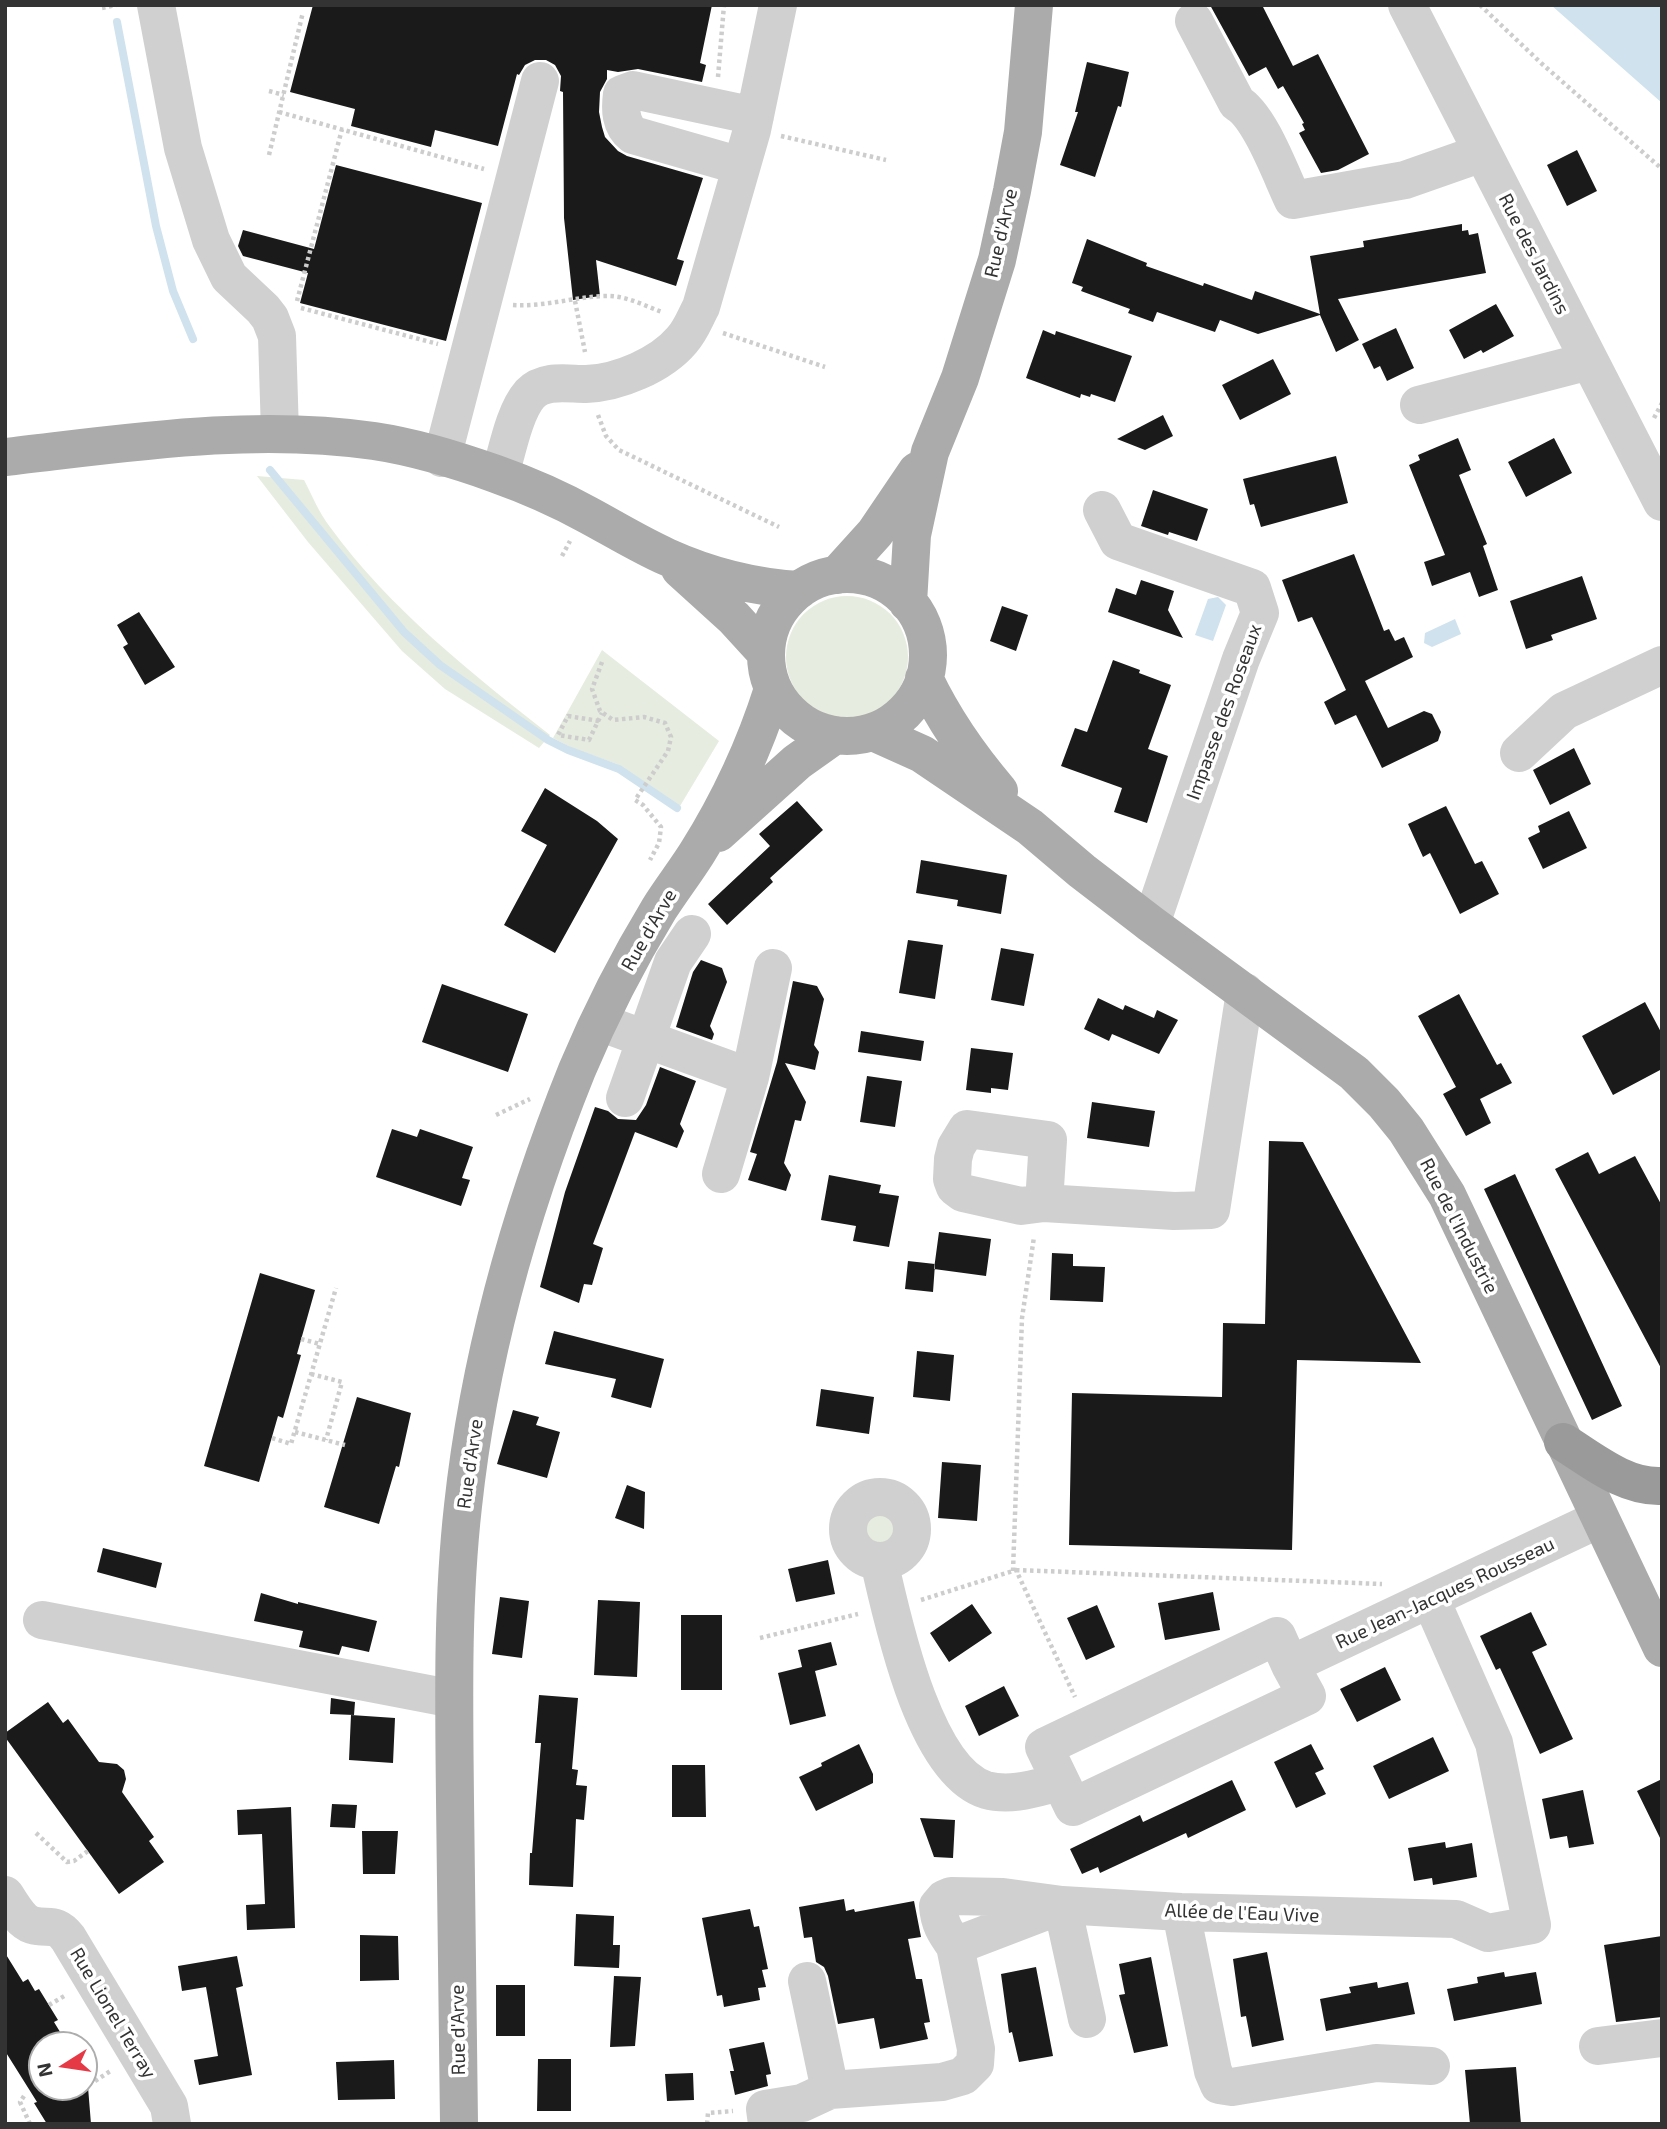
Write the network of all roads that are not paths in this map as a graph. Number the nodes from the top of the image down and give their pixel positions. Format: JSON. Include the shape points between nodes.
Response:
{"nodes":[{"id":1,"x":156,"y":5,"type":"edge"},
{"id":2,"x":778,"y":5,"type":"edge"},
{"id":3,"x":1034,"y":5,"type":"edge"},
{"id":4,"x":1407,"y":5,"type":"edge"},
{"id":5,"x":1194,"y":21,"type":"dead end"},
{"id":6,"x":540,"y":80,"type":"dead end"},
{"id":7,"x":755,"y":116,"type":"junction"},
{"id":8,"x":1482,"y":153,"type":"junction"},
{"id":9,"x":741,"y":166,"type":"junction"},
{"id":10,"x":1589,"y":361,"type":"junction"},
{"id":11,"x":1419,"y":405,"type":"dead end"},
{"id":12,"x":280,"y":433,"type":"junction"},
{"id":13,"x":930,"y":452,"type":"junction"},
{"id":14,"x":5,"y":457,"type":"edge"},
{"id":15,"x":442,"y":458,"type":"junction"},
{"id":16,"x":500,"y":475,"type":"junction"},
{"id":17,"x":1662,"y":502,"type":"edge"},
{"id":18,"x":1102,"y":510,"type":"dead end"},
{"id":19,"x":667,"y":558,"type":"junction"},
{"id":20,"x":837,"y":575,"type":"junction"},
{"id":21,"x":799,"y":590,"type":"junction"},
{"id":22,"x":908,"y":603,"type":"junction"},
{"id":23,"x":1662,"y":665,"type":"edge"},
{"id":24,"x":770,"y":671,"type":"junction"},
{"id":25,"x":924,"y":678,"type":"junction"},
{"id":26,"x":873,"y":732,"type":"junction"},
{"id":27,"x":835,"y":735,"type":"junction"},
{"id":28,"x":1519,"y":753,"type":"dead end"},
{"id":29,"x":1030,"y":828,"type":"junction"},
{"id":30,"x":698,"y":851,"type":"junction"},
{"id":31,"x":1151,"y":925,"type":"junction"},
{"id":32,"x":692,"y":934,"type":"dead end"},
{"id":33,"x":773,"y":968,"type":"dead end"},
{"id":34,"x":1245,"y":992,"type":"junction"},
{"id":35,"x":599,"y":1022,"type":"junction"},
{"id":36,"x":646,"y":1039,"type":"junction"},
{"id":37,"x":750,"y":1077,"type":"junction"},
{"id":38,"x":625,"y":1098,"type":"dead end"},
{"id":39,"x":722,"y":1174,"type":"dead end"},
{"id":40,"x":1041,"y":1204,"type":"road end"},
{"id":41,"x":1563,"y":1442,"type":"junction"},
{"id":42,"x":1662,"y":1486,"type":"edge"},
{"id":43,"x":1599,"y":1520,"type":"junction"},
{"id":44,"x":879,"y":1561,"type":"dead end"},
{"id":45,"x":1431,"y":1600,"type":"junction"},
{"id":46,"x":42,"y":1620,"type":"dead end"},
{"id":47,"x":1662,"y":1648,"type":"edge"},
{"id":48,"x":1290,"y":1665,"type":"junction"},
{"id":49,"x":454,"y":1699,"type":"junction"},
{"id":50,"x":1060,"y":1782,"type":"junction"},
{"id":51,"x":5,"y":1895,"type":"edge"},
{"id":52,"x":1062,"y":1905,"type":"junction"},
{"id":53,"x":1181,"y":1912,"type":"junction"},
{"id":54,"x":807,"y":1981,"type":"dead end"},
{"id":55,"x":1087,"y":2019,"type":"dead end"},
{"id":56,"x":1662,"y":2038,"type":"edge"},
{"id":57,"x":1598,"y":2046,"type":"dead end"},
{"id":58,"x":1431,"y":2066,"type":"dead end"},
{"id":59,"x":830,"y":2090,"type":"junction"},
{"id":60,"x":766,"y":2117,"type":"edge"},
{"id":61,"x":172,"y":2124,"type":"edge"},
{"id":62,"x":459,"y":2124,"type":"edge"}],
"edges":[{"from":1,"to":12,"type":"street","via":[[183,148],[211,240],[229,276],[263,309],[277,336]]},
{"from":2,"to":7,"type":"street"},
{"from":3,"to":13,"type":"main road","name":"Rue d'Arve","via":[[1023,132],[997,260],[960,377]]},
{"from":4,"to":8,"type":"street","name":"Rue des Jardins"},
{"from":5,"to":8,"type":"street","via":[[1237,103],[1256,123],[1293,200],[1405,180]]},
{"from":6,"to":15,"type":"street"},
{"from":7,"to":9,"type":"street"},
{"from":7,"to":9,"type":"street","via":[[633,90],[622,93],[622,119],[633,135]]},
{"from":8,"to":10,"type":"street","name":"Rue des Jardins"},
{"from":9,"to":16,"type":"street","via":[[701,307],[683,340],[645,368],[592,384],[542,386],[528,396]]},
{"from":10,"to":11,"type":"street"},
{"from":10,"to":17,"type":"street","name":"Rue des Jardins"},
{"from":12,"to":14,"type":"main road","via":[[166,439]]},
{"from":12,"to":15,"type":"main road","via":[[373,441]]},
{"from":13,"to":20,"type":"main road","name":"Rue d'Arve","via":[[875,533]]},
{"from":13,"to":22,"type":"main road","name":"Rue d'Arve","via":[[912,535]]},
{"from":15,"to":16,"type":"main road"},
{"from":16,"to":19,"type":"main road","via":[[584,512]]},
{"from":18,"to":31,"type":"street","name":"Impasse des Roseaux","via":[[1118,541],[1252,588],[1260,613]]},
{"from":19,"to":21,"type":"main road","via":[[736,582]]},
{"from":19,"to":24,"type":"main road","via":[[734,618]]},
{"from":20,"to":21,"type":"main road"},
{"from":20,"to":22,"type":"main road","via":[[876,580]]},
{"from":21,"to":24,"type":"main road","via":[[775,618],[767,641]]},
{"from":22,"to":25,"type":"main road","via":[[925,638]]},
{"from":23,"to":28,"type":"street","via":[[1564,711]]},
{"from":24,"to":27,"type":"main road","via":[[786,709],[803,724]]},
{"from":24,"to":30,"type":"main road","name":"Rue d'Arve","via":[[753,748]]},
{"from":25,"to":26,"type":"main road","via":[[905,711]]},
{"from":25,"to":29,"type":"main road","name":"Rue de l'Industrie","via":[[961,745]]},
{"from":26,"to":27,"type":"main road"},
{"from":26,"to":29,"type":"main road","name":"Rue de l'Industrie","via":[[922,754]]},
{"from":27,"to":30,"type":"main road","name":"Rue d'Arve","via":[[797,762]]},
{"from":29,"to":31,"type":"main road","name":"Rue de l'Industrie"},
{"from":30,"to":35,"type":"main road","name":"Rue d'Arve","via":[[655,916]]},
{"from":31,"to":34,"type":"main road","name":"Rue de l'Industrie"},
{"from":32,"to":36,"type":"street","via":[[673,962]]},
{"from":33,"to":37,"type":"street"},
{"from":34,"to":40,"type":"street","via":[[1210,1221],[1174,1211]]},
{"from":34,"to":41,"type":"main road","name":"Rue de l'Industrie","via":[[1354,1073],[1406,1130],[1447,1195]]},
{"from":35,"to":36,"type":"street"},
{"from":35,"to":49,"type":"main road","name":"Rue d'Arve","via":[[546,1157],[487,1359],[463,1506]]},
{"from":36,"to":37,"type":"street"},
{"from":36,"to":38,"type":"street"},
{"from":37,"to":39,"type":"street"},
{"from":41,"to":42,"type":"highway","via":[[1623,1478]]},
{"from":41,"to":43,"type":"main road","name":"Rue de l'Industrie"},
{"from":43,"to":45,"type":"street","name":"Rue Jean-Jacques Rousseau"},
{"from":43,"to":47,"type":"main road","name":"Rue de l'Industrie"},
{"from":44,"to":50,"type":"street","via":[[906,1668],[950,1760],[983,1789],[996,1792]]},
{"from":45,"to":48,"type":"street","name":"Rue Jean-Jacques Rousseau"},
{"from":45,"to":53,"type":"street","name":"Allée de l'Eau Vive","via":[[1494,1743],[1532,1925],[1489,1933],[1456,1919]]},
{"from":46,"to":49,"type":"street"},
{"from":48,"to":50,"type":"street","via":[[1307,1696],[1073,1807]]},
{"from":48,"to":50,"type":"street","via":[[1277,1636],[1044,1747]]},
{"from":49,"to":62,"type":"main road","name":"Rue d'Arve"},
{"from":51,"to":61,"type":"street","name":"Rue Lionel Terray","via":[[30,1924],[57,1928],[68,1938],[169,2106]]},
{"from":52,"to":53,"type":"street","name":"Allée de l'Eau Vive"},
{"from":52,"to":55,"type":"street"},
{"from":52,"to":59,"type":"street","name":"Allée de l'Eau Vive","via":[[955,1946],[976,2049],[975,2064],[962,2076],[942,2082]]},
{"from":53,"to":58,"type":"street","via":[[1219,2085],[1232,2087],[1376,2063]]},
{"from":54,"to":59,"type":"street"},
{"from":56,"to":57,"type":"street"},
{"from":59,"to":60,"type":"street","name":"Allée de l'Eau Vive"}]}
